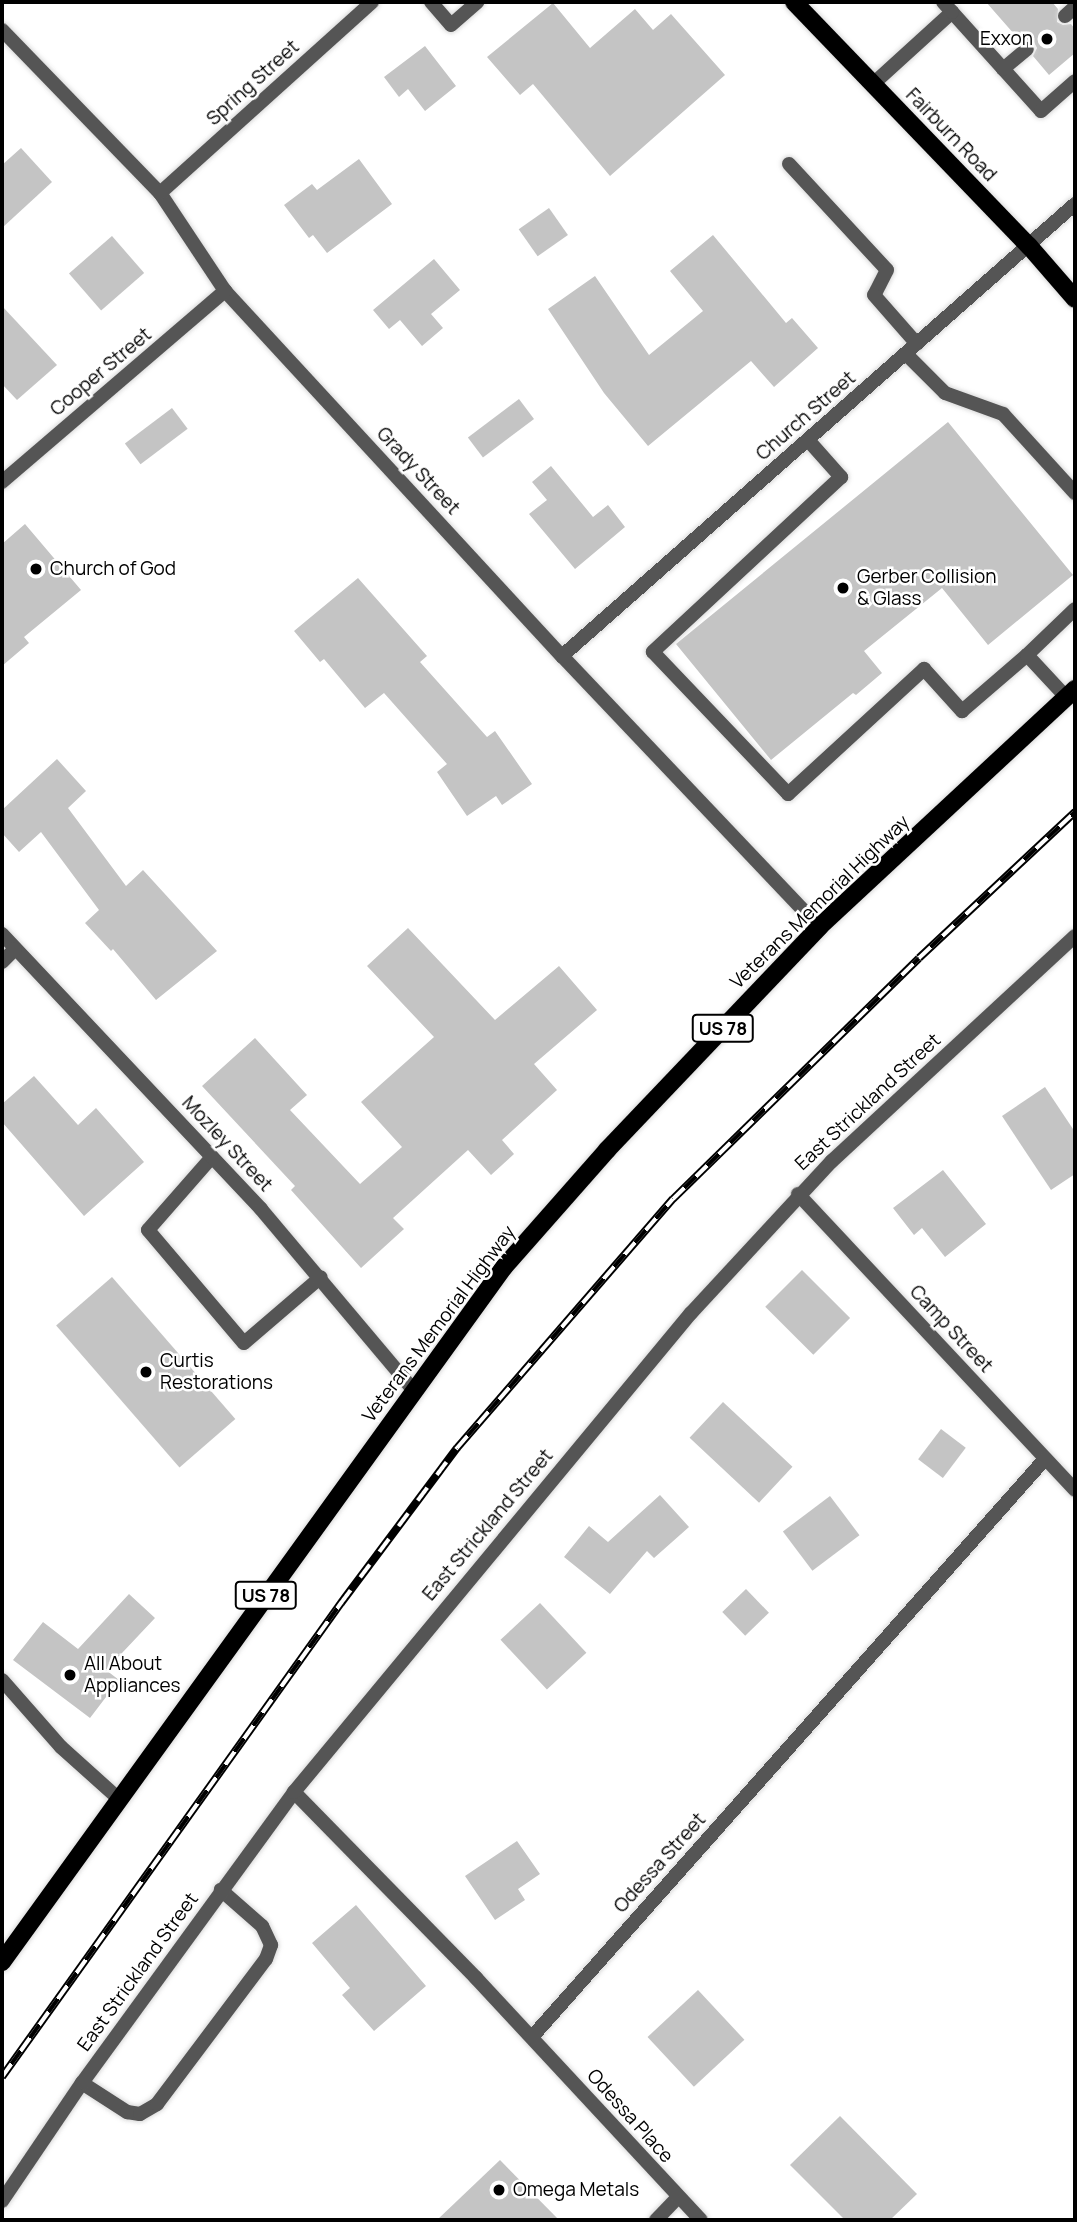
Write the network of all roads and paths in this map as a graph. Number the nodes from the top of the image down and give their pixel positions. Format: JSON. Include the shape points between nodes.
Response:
{"nodes":[{"id":1,"x":372,"y":2,"type":"edge"},
{"id":2,"x":430,"y":2,"type":"edge"},
{"id":3,"x":477,"y":2,"type":"edge"},
{"id":4,"x":794,"y":2,"type":"edge"},
{"id":5,"x":948,"y":7,"type":"edge"},
{"id":6,"x":2,"y":30,"type":"edge"},
{"id":7,"x":1027,"y":49,"type":"dead end"},
{"id":8,"x":1003,"y":69,"type":"junction"},
{"id":9,"x":1075,"y":81,"type":"edge"},
{"id":10,"x":873,"y":84,"type":"junction"},
{"id":11,"x":789,"y":164,"type":"dead end"},
{"id":12,"x":160,"y":193,"type":"junction"},
{"id":13,"x":1075,"y":204,"type":"edge"},
{"id":14,"x":1029,"y":246,"type":"junction"},
{"id":15,"x":225,"y":291,"type":"junction"},
{"id":16,"x":1075,"y":299,"type":"edge"},
{"id":17,"x":912,"y":349,"type":"junction"},
{"id":18,"x":808,"y":440,"type":"junction"},
{"id":19,"x":2,"y":482,"type":"edge"},
{"id":20,"x":1075,"y":493,"type":"edge"},
{"id":21,"x":1075,"y":609,"type":"edge"},
{"id":22,"x":1027,"y":655,"type":"junction"},
{"id":23,"x":562,"y":656,"type":"junction"},
{"id":24,"x":1070,"y":693,"type":"edge"},
{"id":25,"x":819,"y":927,"type":"junction"},
{"id":26,"x":2,"y":934,"type":"edge"},
{"id":27,"x":1075,"y":936,"type":"edge"},
{"id":28,"x":15,"y":949,"type":"junction"},
{"id":29,"x":2,"y":962,"type":"edge"},
{"id":30,"x":212,"y":1157,"type":"junction"},
{"id":31,"x":798,"y":1194,"type":"junction"},
{"id":32,"x":321,"y":1277,"type":"junction"},
{"id":33,"x":414,"y":1391,"type":"junction"},
{"id":34,"x":1045,"y":1458,"type":"junction"},
{"id":35,"x":1075,"y":1490,"type":"edge"},
{"id":36,"x":2,"y":1680,"type":"edge"},
{"id":37,"x":294,"y":1792,"type":"junction"},
{"id":38,"x":119,"y":1799,"type":"junction"},
{"id":39,"x":221,"y":1890,"type":"junction"},
{"id":40,"x":2,"y":1962,"type":"edge"},
{"id":41,"x":532,"y":2037,"type":"junction"},
{"id":42,"x":82,"y":2083,"type":"junction"},
{"id":43,"x":678,"y":2197,"type":"junction"},
{"id":44,"x":2,"y":2200,"type":"edge"},
{"id":45,"x":656,"y":2220,"type":"edge"},
{"id":46,"x":701,"y":2220,"type":"edge"}],
"edges":[{"from":1,"to":12,"type":"street","name":"Spring Street"},
{"from":2,"to":3,"type":"street","via":[[451,25]]},
{"from":4,"to":10,"type":"main road","name":"Fairburn Road"},
{"from":5,"to":8,"type":"street"},
{"from":5,"to":10,"type":"street"},
{"from":6,"to":12,"type":"street","name":"Grady Street"},
{"from":7,"to":8,"type":"street"},
{"from":8,"to":9,"type":"street","via":[[1041,111]]},
{"from":10,"to":14,"type":"main road","name":"Fairburn Road"},
{"from":11,"to":17,"type":"street","via":[[887,270],[874,295]]},
{"from":12,"to":15,"type":"street","name":"Grady Street"},
{"from":13,"to":14,"type":"street","name":"Church Street"},
{"from":14,"to":16,"type":"main road","name":"Fairburn Road"},
{"from":14,"to":17,"type":"street","name":"Church Street"},
{"from":15,"to":19,"type":"street","name":"Cooper Street"},
{"from":15,"to":23,"type":"street","name":"Grady Street"},
{"from":17,"to":18,"type":"street","name":"Church Street"},
{"from":17,"to":20,"type":"street","via":[[945,393],[1003,414]]},
{"from":18,"to":22,"type":"street","via":[[841,477],[653,652],[788,794],[925,669],[962,711]]},
{"from":18,"to":23,"type":"street","name":"Church Street"},
{"from":21,"to":22,"type":"street"},
{"from":22,"to":24,"type":"street"},
{"from":23,"to":25,"type":"street","name":"Grady Street"},
{"from":24,"to":25,"type":"main road","name":"Veterans Memorial Highway","number":"US 78"},
{"from":25,"to":33,"type":"main road","name":"Veterans Memorial Highway","number":"US 78","via":[[607,1150],[504,1267]]},
{"from":26,"to":28,"type":"street","name":"Mozley Street"},
{"from":27,"to":31,"type":"street","name":"East Strickland Street"},
{"from":28,"to":29,"type":"street"},
{"from":28,"to":30,"type":"street","name":"Mozley Street"},
{"from":30,"to":32,"type":"street","name":"Mozley Street"},
{"from":30,"to":32,"type":"street","via":[[148,1230],[244,1343]]},
{"from":31,"to":34,"type":"street","name":"Camp Street"},
{"from":31,"to":37,"type":"street","name":"East Strickland Street","via":[[657,1353]]},
{"from":32,"to":33,"type":"street","name":"Mozley Street"},
{"from":33,"to":38,"type":"main road","name":"Veterans Memorial Highway","number":"US 78"},
{"from":34,"to":35,"type":"street","name":"Camp Street"},
{"from":34,"to":41,"type":"street","name":"Odessa Street"},
{"from":36,"to":38,"type":"street","via":[[61,1747]]},
{"from":37,"to":39,"type":"street","name":"East Strickland Street"},
{"from":37,"to":41,"type":"street"},
{"from":38,"to":40,"type":"main road","name":"Veterans Memorial Highway","number":"US 78"},
{"from":39,"to":42,"type":"street","name":"East Strickland Street"},
{"from":39,"to":42,"type":"street","via":[[262,1926],[271,1945],[266,1959],[157,2104],[141,2114],[127,2112]]},
{"from":41,"to":43,"type":"street","name":"Odessa Place"},
{"from":42,"to":44,"type":"street","name":"East Strickland Street"},
{"from":43,"to":45,"type":"street"},
{"from":43,"to":46,"type":"street","name":"Odessa Place"}]}
